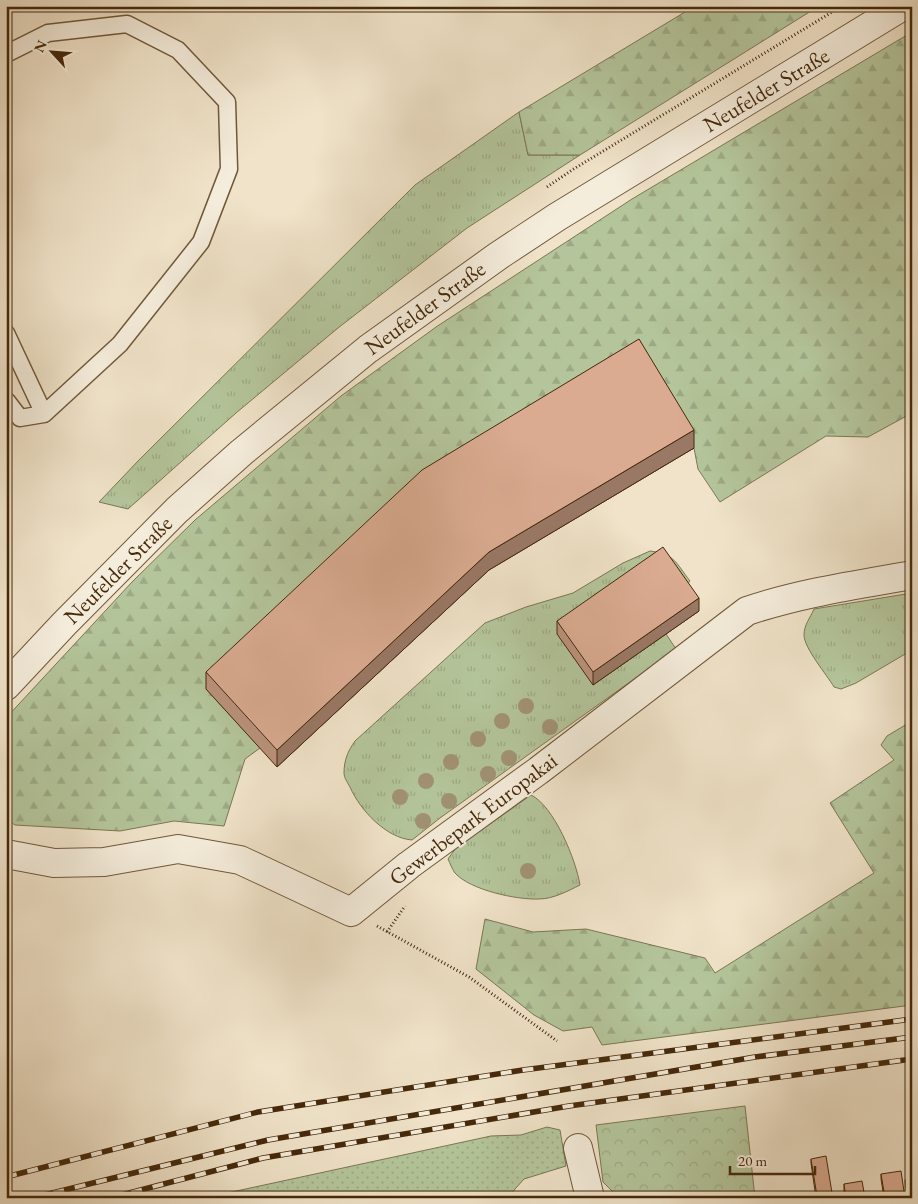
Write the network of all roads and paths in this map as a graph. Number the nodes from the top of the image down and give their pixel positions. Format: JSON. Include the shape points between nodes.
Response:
{"nodes":[{"id":1,"x":904,"y":6,"type":"edge"},
{"id":2,"x":6,"y":54,"type":"edge"},
{"id":3,"x":6,"y":334,"type":"edge"},
{"id":4,"x":7,"y":401,"type":"edge"},
{"id":5,"x":44,"y":414,"type":"junction"},
{"id":6,"x":912,"y":575,"type":"edge"},
{"id":7,"x":6,"y":686,"type":"edge"},
{"id":8,"x":6,"y":854,"type":"edge"},
{"id":9,"x":351,"y":912,"type":"junction"},
{"id":10,"x":557,"y":1041,"type":"dead end"},
{"id":11,"x":578,"y":1148,"type":"dead end"},
{"id":12,"x":590,"y":1198,"type":"edge"}],
"edges":[{"from":1,"to":7,"type":"street","name":"Neufelder Straße","via":[[557,217],[368,349],[177,510]]},
{"from":2,"to":5,"type":"lane","via":[[48,33],[127,24],[178,50],[227,102],[229,169],[201,242],[120,344]]},
{"from":3,"to":5,"type":"lane"},
{"from":4,"to":5,"type":"lane","via":[[20,418]]},
{"from":6,"to":9,"type":"street","name":"Gewerbepark Europakai","via":[[815,592],[747,611]]},
{"from":8,"to":9,"type":"street","via":[[54,863],[104,862],[178,849],[240,860]]},
{"from":9,"to":10,"type":"path","via":[[469,977]]},
{"from":11,"to":12,"type":"street"}]}
